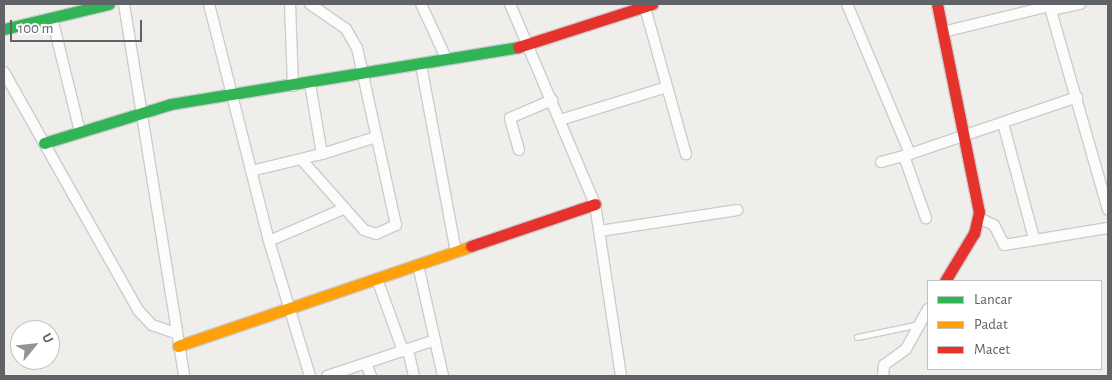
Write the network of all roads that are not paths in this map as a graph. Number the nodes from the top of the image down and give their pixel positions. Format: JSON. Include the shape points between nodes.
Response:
{"nodes":[{"id":1,"x":124,"y":4,"type":"edge"},
{"id":2,"x":210,"y":4,"type":"edge"},
{"id":3,"x":290,"y":4,"type":"edge"},
{"id":4,"x":310,"y":4,"type":"edge"},
{"id":5,"x":422,"y":4,"type":"edge"},
{"id":6,"x":510,"y":4,"type":"edge"},
{"id":7,"x":847,"y":4,"type":"edge"},
{"id":8,"x":937,"y":4,"type":"edge"},
{"id":9,"x":1080,"y":4,"type":"edge"},
{"id":10,"x":105,"y":5,"type":"edge"},
{"id":11,"x":646,"y":5,"type":"edge"},
{"id":12,"x":1050,"y":6,"type":"edge"},
{"id":13,"x":52,"y":18,"type":"junction"},
{"id":14,"x":4,"y":29,"type":"edge"},
{"id":15,"x":943,"y":32,"type":"junction"},
{"id":16,"x":527,"y":46,"type":"junction"},
{"id":17,"x":446,"y":60,"type":"junction"},
{"id":18,"x":421,"y":64,"type":"junction"},
{"id":19,"x":4,"y":72,"type":"edge"},
{"id":20,"x":362,"y":73,"type":"junction"},
{"id":21,"x":310,"y":84,"type":"junction"},
{"id":22,"x":293,"y":86,"type":"junction"},
{"id":23,"x":667,"y":87,"type":"junction"},
{"id":24,"x":232,"y":96,"type":"junction"},
{"id":25,"x":1076,"y":97,"type":"junction"},
{"id":26,"x":552,"y":100,"type":"junction"},
{"id":27,"x":140,"y":111,"type":"junction"},
{"id":28,"x":560,"y":120,"type":"junction"},
{"id":29,"x":1003,"y":123,"type":"junction"},
{"id":30,"x":80,"y":132,"type":"junction"},
{"id":31,"x":962,"y":137,"type":"junction"},
{"id":32,"x":376,"y":138,"type":"junction"},
{"id":33,"x":44,"y":143,"type":"junction"},
{"id":34,"x":519,"y":150,"type":"dead end"},
{"id":35,"x":322,"y":154,"type":"junction"},
{"id":36,"x":686,"y":154,"type":"dead end"},
{"id":37,"x":907,"y":155,"type":"junction"},
{"id":38,"x":301,"y":159,"type":"junction"},
{"id":39,"x":881,"y":162,"type":"dead end"},
{"id":40,"x":251,"y":171,"type":"junction"},
{"id":41,"x":595,"y":204,"type":"junction"},
{"id":42,"x":343,"y":209,"type":"junction"},
{"id":43,"x":737,"y":210,"type":"dead end"},
{"id":44,"x":1108,"y":210,"type":"edge"},
{"id":45,"x":926,"y":218,"type":"dead end"},
{"id":46,"x":979,"y":218,"type":"junction"},
{"id":47,"x":1108,"y":228,"type":"edge"},
{"id":48,"x":600,"y":231,"type":"junction"},
{"id":49,"x":1034,"y":239,"type":"junction"},
{"id":50,"x":269,"y":241,"type":"junction"},
{"id":51,"x":456,"y":252,"type":"junction"},
{"id":52,"x":418,"y":265,"type":"junction"},
{"id":53,"x":377,"y":280,"type":"junction"},
{"id":54,"x":946,"y":280,"type":"edge"},
{"id":55,"x":289,"y":309,"type":"junction"},
{"id":56,"x":927,"y":312,"type":"edge"},
{"id":57,"x":920,"y":324,"type":"junction"},
{"id":58,"x":175,"y":333,"type":"junction"},
{"id":59,"x":857,"y":337,"type":"dead end"},
{"id":60,"x":435,"y":340,"type":"junction"},
{"id":61,"x":178,"y":346,"type":"junction"},
{"id":62,"x":405,"y":350,"type":"junction"},
{"id":63,"x":366,"y":364,"type":"junction"},
{"id":64,"x":184,"y":376,"type":"edge"},
{"id":65,"x":310,"y":376,"type":"edge"},
{"id":66,"x":328,"y":376,"type":"edge"},
{"id":67,"x":371,"y":376,"type":"edge"},
{"id":68,"x":414,"y":376,"type":"edge"},
{"id":69,"x":444,"y":376,"type":"edge"},
{"id":70,"x":621,"y":376,"type":"edge"},
{"id":71,"x":883,"y":376,"type":"edge"}],
"edges":[{"from":1,"to":27,"type":"street"},
{"from":2,"to":24,"type":"street"},
{"from":3,"to":22,"type":"street"},
{"from":4,"to":20,"type":"street","via":[[346,29],[357,48]]},
{"from":5,"to":17,"type":"street"},
{"from":6,"to":16,"type":"street"},
{"from":7,"to":37,"type":"street"},
{"from":8,"to":15,"type":"street"},
{"from":9,"to":12,"type":"street"},
{"from":10,"to":13,"type":"street"},
{"from":11,"to":16,"type":"street"},
{"from":11,"to":23,"type":"street"},
{"from":12,"to":15,"type":"street"},
{"from":12,"to":25,"type":"street"},
{"from":13,"to":14,"type":"street"},
{"from":13,"to":30,"type":"street"},
{"from":15,"to":31,"type":"street"},
{"from":16,"to":17,"type":"street"},
{"from":16,"to":26,"type":"street"},
{"from":17,"to":18,"type":"street"},
{"from":18,"to":20,"type":"street"},
{"from":18,"to":51,"type":"street"},
{"from":19,"to":33,"type":"street"},
{"from":20,"to":21,"type":"street"},
{"from":20,"to":32,"type":"street"},
{"from":21,"to":22,"type":"street"},
{"from":21,"to":35,"type":"street"},
{"from":22,"to":24,"type":"street"},
{"from":23,"to":28,"type":"street"},
{"from":23,"to":36,"type":"street"},
{"from":24,"to":27,"type":"street"},
{"from":24,"to":40,"type":"street"},
{"from":25,"to":29,"type":"street"},
{"from":25,"to":44,"type":"street"},
{"from":26,"to":28,"type":"street"},
{"from":26,"to":34,"type":"street","via":[[510,118]]},
{"from":27,"to":30,"type":"street"},
{"from":27,"to":58,"type":"street"},
{"from":28,"to":41,"type":"street"},
{"from":29,"to":31,"type":"street"},
{"from":29,"to":49,"type":"street"},
{"from":30,"to":33,"type":"street"},
{"from":31,"to":37,"type":"street"},
{"from":31,"to":46,"type":"street"},
{"from":32,"to":35,"type":"street"},
{"from":32,"to":42,"type":"street","via":[[396,225],[370,233]]},
{"from":33,"to":58,"type":"street","via":[[138,310],[152,325]]},
{"from":35,"to":38,"type":"street"},
{"from":37,"to":39,"type":"street"},
{"from":37,"to":45,"type":"street"},
{"from":38,"to":40,"type":"street"},
{"from":38,"to":42,"type":"street"},
{"from":40,"to":50,"type":"street"},
{"from":41,"to":48,"type":"street"},
{"from":41,"to":51,"type":"street"},
{"from":42,"to":50,"type":"street"},
{"from":43,"to":48,"type":"street"},
{"from":46,"to":49,"type":"street","via":[[993,224],[1004,245]]},
{"from":46,"to":54,"type":"street"},
{"from":47,"to":49,"type":"street"},
{"from":48,"to":70,"type":"street"},
{"from":50,"to":55,"type":"street"},
{"from":51,"to":52,"type":"street"},
{"from":52,"to":53,"type":"street"},
{"from":52,"to":60,"type":"street"},
{"from":53,"to":55,"type":"street"},
{"from":53,"to":62,"type":"street"},
{"from":55,"to":61,"type":"street"},
{"from":55,"to":65,"type":"street"},
{"from":56,"to":57,"type":"street"},
{"from":57,"to":59,"type":"lane"},
{"from":57,"to":71,"type":"street","via":[[906,348],[884,365]]},
{"from":58,"to":61,"type":"street"},
{"from":60,"to":62,"type":"street"},
{"from":60,"to":69,"type":"street"},
{"from":61,"to":64,"type":"street"},
{"from":62,"to":63,"type":"street"},
{"from":62,"to":68,"type":"street"},
{"from":63,"to":66,"type":"street"},
{"from":63,"to":67,"type":"street"}]}
